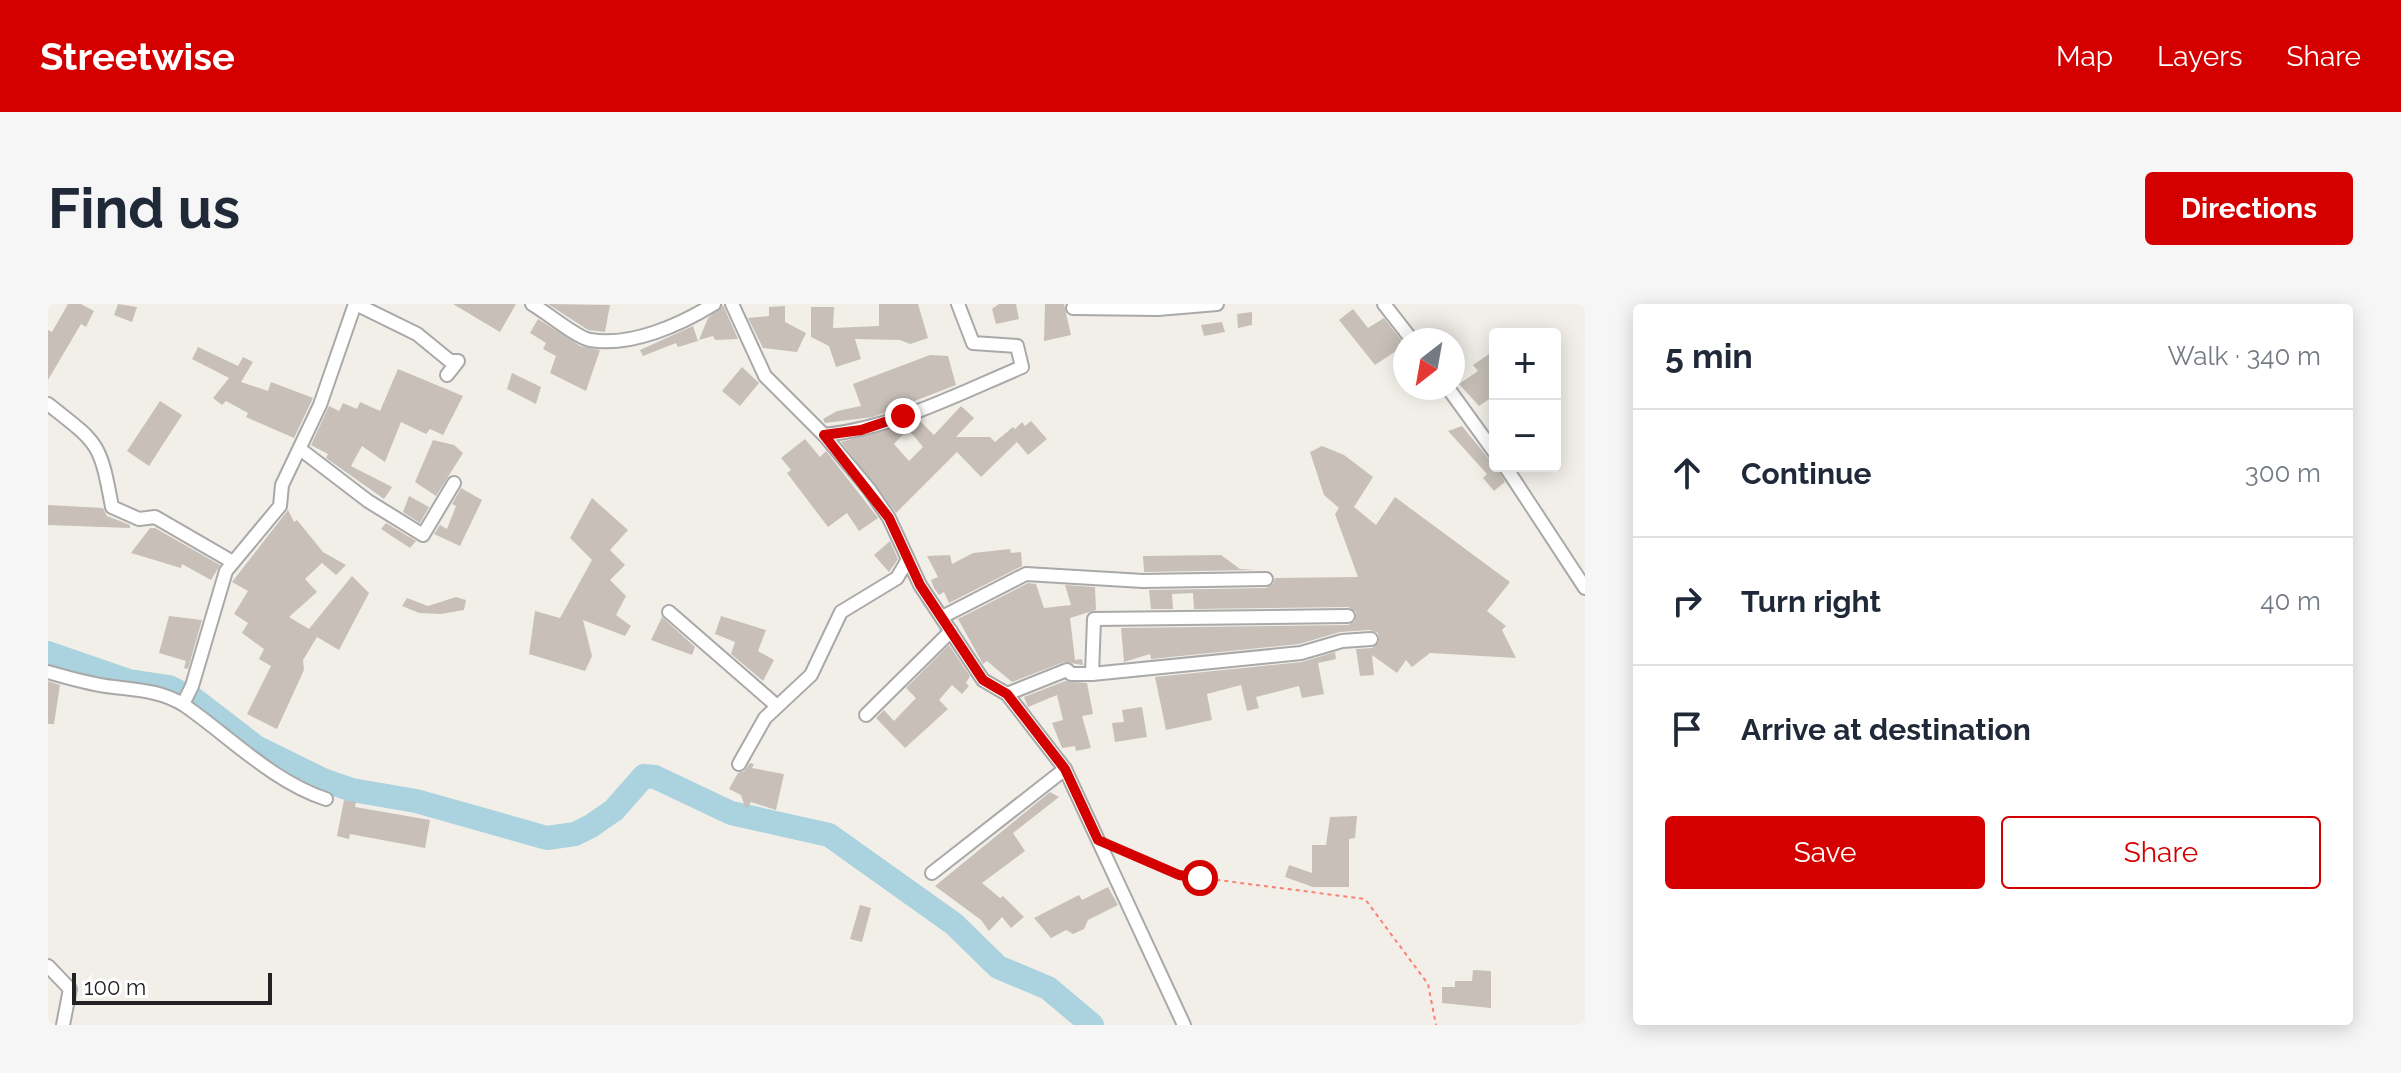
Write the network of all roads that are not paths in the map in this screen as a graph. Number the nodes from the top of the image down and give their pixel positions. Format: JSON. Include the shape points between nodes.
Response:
{"nodes":[{"id":1,"x":532,"y":304,"type":"edge"},
{"id":2,"x":714,"y":304,"type":"edge"},
{"id":3,"x":732,"y":304,"type":"edge"},
{"id":4,"x":958,"y":304,"type":"edge"},
{"id":5,"x":1217,"y":304,"type":"edge"},
{"id":6,"x":1384,"y":304,"type":"edge"},
{"id":7,"x":356,"y":305,"type":"edge"},
{"id":8,"x":1073,"y":308,"type":"dead end"},
{"id":9,"x":1403,"y":328,"type":"edge"},
{"id":10,"x":447,"y":375,"type":"dead end"},
{"id":11,"x":1457,"y":400,"type":"edge"},
{"id":12,"x":48,"y":404,"type":"edge"},
{"id":13,"x":824,"y":435,"type":"junction"},
{"id":14,"x":1489,"y":445,"type":"edge"},
{"id":15,"x":300,"y":449,"type":"junction"},
{"id":16,"x":1509,"y":472,"type":"edge"},
{"id":17,"x":454,"y":483,"type":"dead end"},
{"id":18,"x":231,"y":561,"type":"junction"},
{"id":19,"x":907,"y":561,"type":"junction"},
{"id":20,"x":1266,"y":579,"type":"dead end"},
{"id":21,"x":1585,"y":588,"type":"edge"},
{"id":22,"x":669,"y":612,"type":"dead end"},
{"id":23,"x":1348,"y":616,"type":"dead end"},
{"id":24,"x":942,"y":617,"type":"junction"},
{"id":25,"x":951,"y":631,"type":"junction"},
{"id":26,"x":1371,"y":639,"type":"dead end"},
{"id":27,"x":48,"y":672,"type":"edge"},
{"id":28,"x":1092,"y":674,"type":"junction"},
{"id":29,"x":1007,"y":694,"type":"junction"},
{"id":30,"x":183,"y":704,"type":"junction"},
{"id":31,"x":777,"y":706,"type":"junction"},
{"id":32,"x":866,"y":715,"type":"dead end"},
{"id":33,"x":739,"y":764,"type":"dead end"},
{"id":34,"x":1065,"y":769,"type":"junction"},
{"id":35,"x":326,"y":799,"type":"dead end"},
{"id":36,"x":932,"y":873,"type":"dead end"},
{"id":37,"x":48,"y":966,"type":"edge"},
{"id":38,"x":63,"y":1025,"type":"edge"},
{"id":39,"x":1184,"y":1025,"type":"edge"}],
"edges":[{"from":1,"to":2,"type":"street","via":[[588,341],[636,337],[688,320]]},
{"from":3,"to":13,"type":"street","via":[[765,376]]},
{"from":4,"to":13,"type":"street","via":[[973,343],[1017,346],[1022,367],[903,416]]},
{"from":5,"to":8,"type":"street"},
{"from":6,"to":9,"type":"street"},
{"from":7,"to":10,"type":"street","via":[[458,361]]},
{"from":7,"to":15,"type":"street"},
{"from":11,"to":14,"type":"street"},
{"from":12,"to":18,"type":"street","via":[[78,424],[100,451],[112,507],[139,519],[155,517]]},
{"from":13,"to":19,"type":"street","via":[[889,518]]},
{"from":15,"to":17,"type":"street","via":[[423,535]]},
{"from":15,"to":18,"type":"street","via":[[282,485],[280,506]]},
{"from":16,"to":21,"type":"street"},
{"from":18,"to":30,"type":"street"},
{"from":19,"to":24,"type":"street"},
{"from":19,"to":31,"type":"street","via":[[897,578],[841,612],[811,675]]},
{"from":20,"to":24,"type":"street","via":[[1143,581],[1026,574]]},
{"from":22,"to":31,"type":"street"},
{"from":23,"to":28,"type":"street","via":[[1094,619]]},
{"from":24,"to":25,"type":"street"},
{"from":25,"to":29,"type":"street","via":[[983,680]]},
{"from":25,"to":32,"type":"street"},
{"from":26,"to":28,"type":"street","via":[[1301,653]]},
{"from":27,"to":30,"type":"street","via":[[145,689]]},
{"from":28,"to":29,"type":"street","via":[[1060,672]]},
{"from":29,"to":34,"type":"street"},
{"from":30,"to":35,"type":"street","via":[[260,761]]},
{"from":31,"to":33,"type":"street"},
{"from":34,"to":36,"type":"street"},
{"from":34,"to":39,"type":"street"},
{"from":37,"to":38,"type":"street","via":[[70,989]]}]}
